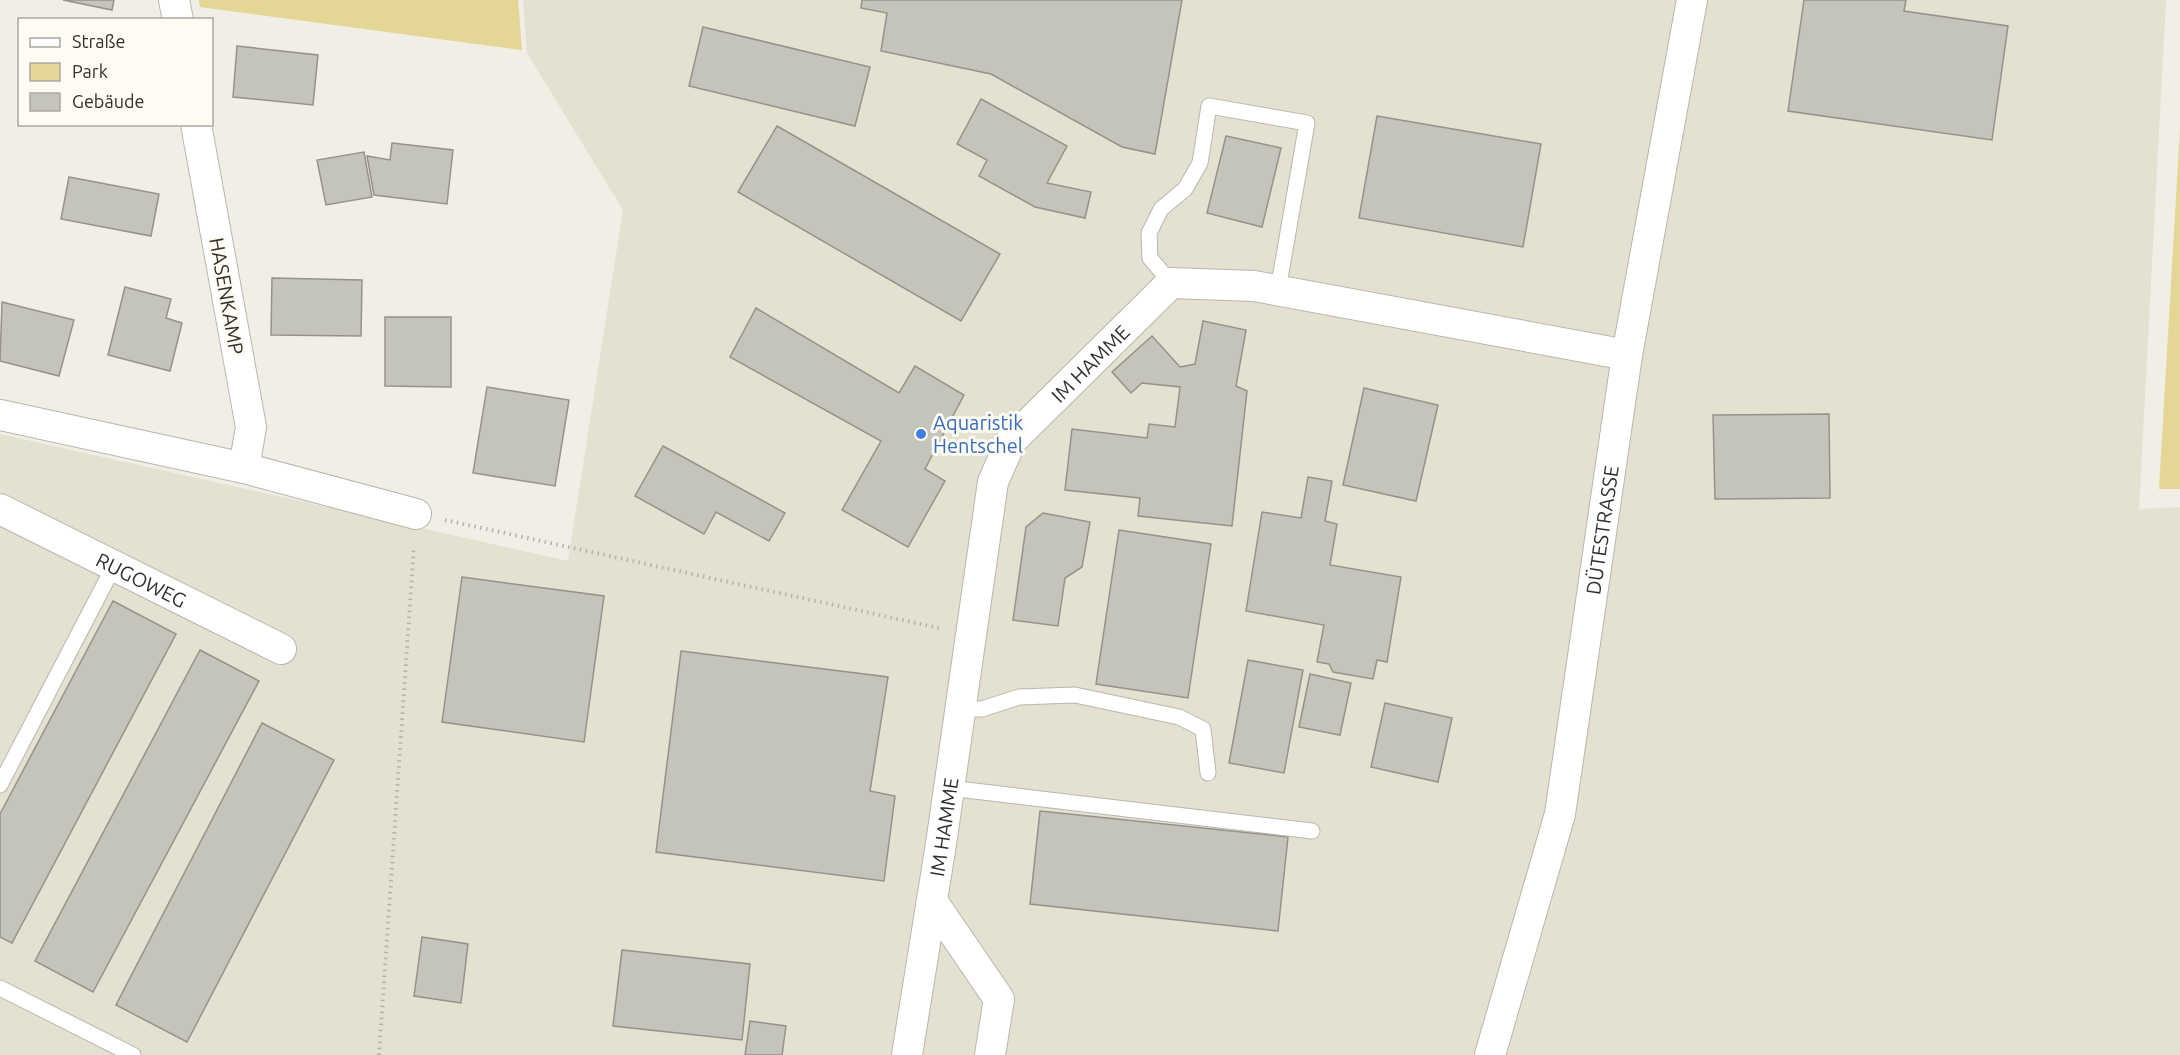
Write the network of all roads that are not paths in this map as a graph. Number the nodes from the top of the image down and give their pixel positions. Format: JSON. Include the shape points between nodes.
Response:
{"nodes":[{"id":1,"x":174,"y":0,"type":"edge"},
{"id":2,"x":1692,"y":0,"type":"edge"},
{"id":3,"x":178,"y":18,"type":"edge"},
{"id":4,"x":196,"y":126,"type":"edge"},
{"id":5,"x":1171,"y":282,"type":"junction"},
{"id":6,"x":1278,"y":290,"type":"junction"},
{"id":7,"x":1627,"y":355,"type":"junction"},
{"id":8,"x":0,"y":415,"type":"edge"},
{"id":9,"x":244,"y":468,"type":"junction"},
{"id":10,"x":0,"y":509,"type":"edge"},
{"id":11,"x":416,"y":514,"type":"road end"},
{"id":12,"x":114,"y":566,"type":"junction"},
{"id":13,"x":281,"y":649,"type":"dead end"},
{"id":14,"x":961,"y":710,"type":"junction"},
{"id":15,"x":1208,"y":773,"type":"dead end"},
{"id":16,"x":0,"y":785,"type":"edge"},
{"id":17,"x":949,"y":788,"type":"junction"},
{"id":18,"x":1312,"y":831,"type":"dead end"},
{"id":19,"x":932,"y":901,"type":"junction"},
{"id":20,"x":0,"y":988,"type":"edge"},
{"id":21,"x":133,"y":1055,"type":"edge"},
{"id":22,"x":908,"y":1055,"type":"edge"},
{"id":23,"x":990,"y":1055,"type":"edge"},
{"id":24,"x":1490,"y":1055,"type":"edge"}],
"edges":[{"from":1,"to":3,"type":"street"},
{"from":2,"to":7,"type":"street","name":"DÜTESTRASSE"},
{"from":4,"to":9,"type":"street","name":"HASENKAMP","via":[[251,427]]},
{"from":5,"to":6,"type":"street"},
{"from":5,"to":6,"type":"lane","via":[[1150,258],[1149,233],[1161,209],[1185,189],[1200,163],[1209,106],[1307,123]]},
{"from":5,"to":14,"type":"street","name":"IM HAMME","via":[[1011,441],[993,482]]},
{"from":6,"to":7,"type":"street"},
{"from":7,"to":24,"type":"street","name":"DÜTESTRASSE","via":[[1560,814]]},
{"from":8,"to":9,"type":"street"},
{"from":9,"to":11,"type":"street"},
{"from":10,"to":12,"type":"street","name":"RUGOWEG"},
{"from":12,"to":13,"type":"street","name":"RUGOWEG"},
{"from":12,"to":16,"type":"lane"},
{"from":14,"to":15,"type":"lane","via":[[982,709],[1019,697],[1075,695],[1179,717],[1203,729]]},
{"from":14,"to":17,"type":"street","name":"IM HAMME"},
{"from":17,"to":18,"type":"lane"},
{"from":17,"to":19,"type":"street","name":"IM HAMME"},
{"from":19,"to":22,"type":"street","name":"IM HAMME"},
{"from":19,"to":23,"type":"street","name":"IM HAMME","via":[[999,999]]},
{"from":20,"to":21,"type":"lane"}]}
